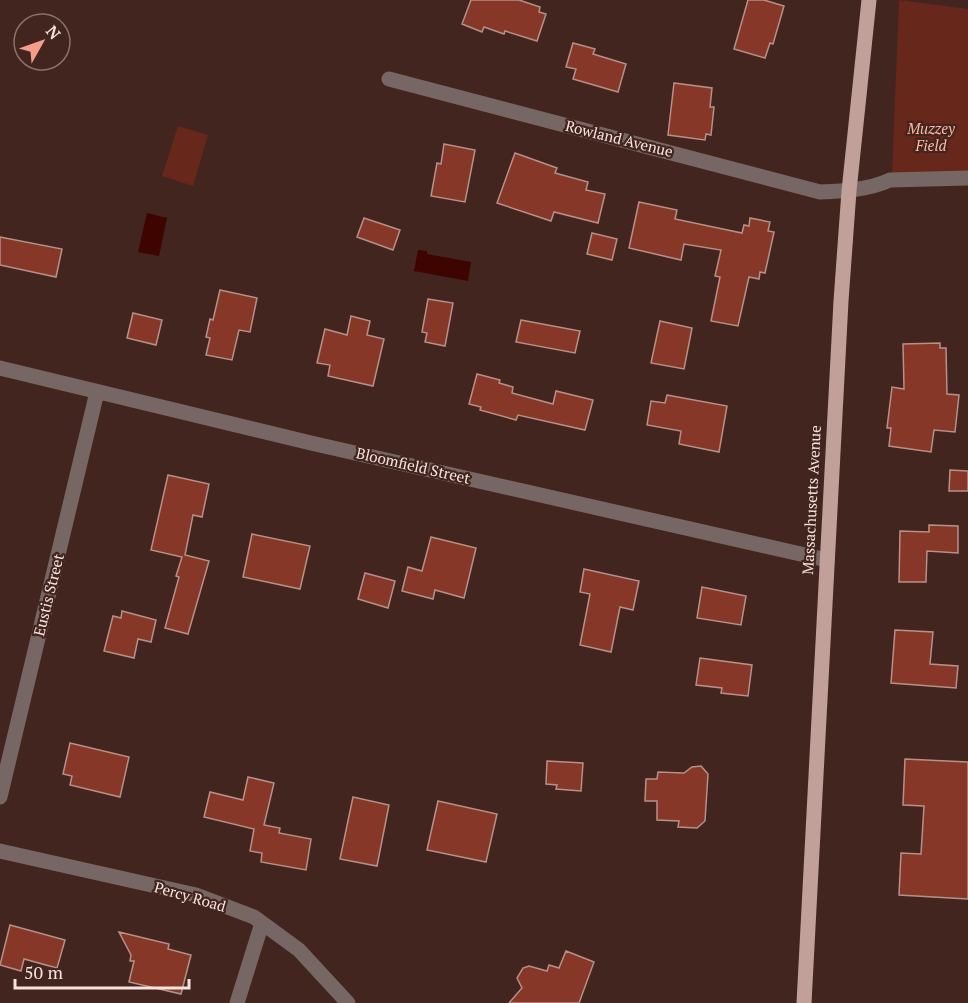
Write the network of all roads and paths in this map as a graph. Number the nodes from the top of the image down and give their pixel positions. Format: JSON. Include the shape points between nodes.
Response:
{"nodes":[{"id":1,"x":869,"y":0,"type":"edge"},
{"id":2,"x":389,"y":79,"type":"dead end"},
{"id":3,"x":968,"y":178,"type":"edge"},
{"id":4,"x":849,"y":191,"type":"junction"},
{"id":5,"x":0,"y":368,"type":"edge"},
{"id":6,"x":97,"y":392,"type":"junction"},
{"id":7,"x":826,"y":560,"type":"junction"},
{"id":8,"x":0,"y":797,"type":"edge"},
{"id":9,"x":0,"y":851,"type":"edge"},
{"id":10,"x":262,"y":923,"type":"junction"},
{"id":11,"x":237,"y":1003,"type":"edge"},
{"id":12,"x":348,"y":1003,"type":"edge"},
{"id":13,"x":804,"y":1003,"type":"edge"}],
"edges":[{"from":1,"to":4,"type":"main road","name":"Massachusetts Avenue"},
{"from":2,"to":4,"type":"street","name":"Rowland Avenue","via":[[820,192]]},
{"from":3,"to":4,"type":"street","name":"Rowland Avenue","via":[[890,180]]},
{"from":4,"to":7,"type":"main road","name":"Massachusetts Avenue"},
{"from":5,"to":6,"type":"street","name":"Bloomfield Street"},
{"from":6,"to":7,"type":"street","name":"Bloomfield Street"},
{"from":6,"to":8,"type":"street","name":"Eustis Street"},
{"from":7,"to":13,"type":"main road","name":"Massachusetts Avenue"},
{"from":9,"to":10,"type":"street","name":"Percy Road","via":[[196,895]]},
{"from":10,"to":11,"type":"street"},
{"from":10,"to":12,"type":"street","name":"Percy Road","via":[[298,950]]}]}
